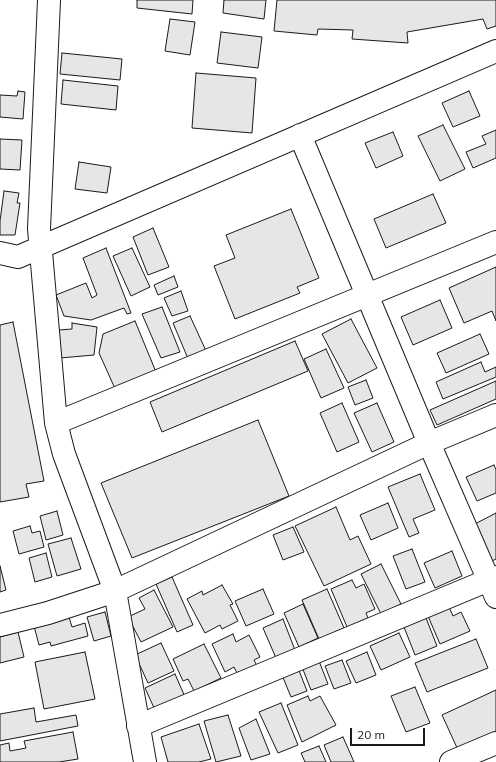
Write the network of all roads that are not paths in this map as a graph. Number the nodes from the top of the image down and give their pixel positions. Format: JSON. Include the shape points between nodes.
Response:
{"nodes":[{"id":1,"x":49,"y":0,"type":"edge"},
{"id":2,"x":496,"y":51,"type":"edge"},
{"id":3,"x":300,"y":135,"type":"junction"},
{"id":4,"x":496,"y":242,"type":"edge"},
{"id":5,"x":40,"y":247,"type":"junction"},
{"id":6,"x":0,"y":253,"type":"edge"},
{"id":7,"x":367,"y":295,"type":"junction"},
{"id":8,"x":496,"y":415,"type":"edge"},
{"id":9,"x":56,"y":423,"type":"junction"},
{"id":10,"x":429,"y":443,"type":"junction"},
{"id":11,"x":494,"y":585,"type":"edge"},
{"id":12,"x":115,"y":591,"type":"junction"},
{"id":13,"x":0,"y":625,"type":"edge"},
{"id":14,"x":138,"y":726,"type":"junction"},
{"id":15,"x":496,"y":743,"type":"edge"},
{"id":16,"x":145,"y":762,"type":"edge"},
{"id":17,"x":451,"y":762,"type":"edge"}],
"edges":[{"from":1,"to":5,"type":"street"},
{"from":2,"to":3,"type":"street"},
{"from":3,"to":5,"type":"street"},
{"from":3,"to":7,"type":"street"},
{"from":4,"to":7,"type":"street"},
{"from":5,"to":6,"type":"street","via":[[18,257]]},
{"from":5,"to":9,"type":"street"},
{"from":7,"to":9,"type":"street"},
{"from":7,"to":10,"type":"street"},
{"from":8,"to":10,"type":"street"},
{"from":9,"to":12,"type":"street","via":[[64,454]]},
{"from":10,"to":11,"type":"street"},
{"from":10,"to":12,"type":"street"},
{"from":11,"to":14,"type":"street"},
{"from":12,"to":13,"type":"street","via":[[48,613]]},
{"from":12,"to":14,"type":"street"},
{"from":14,"to":16,"type":"street"},
{"from":15,"to":17,"type":"street"}]}
